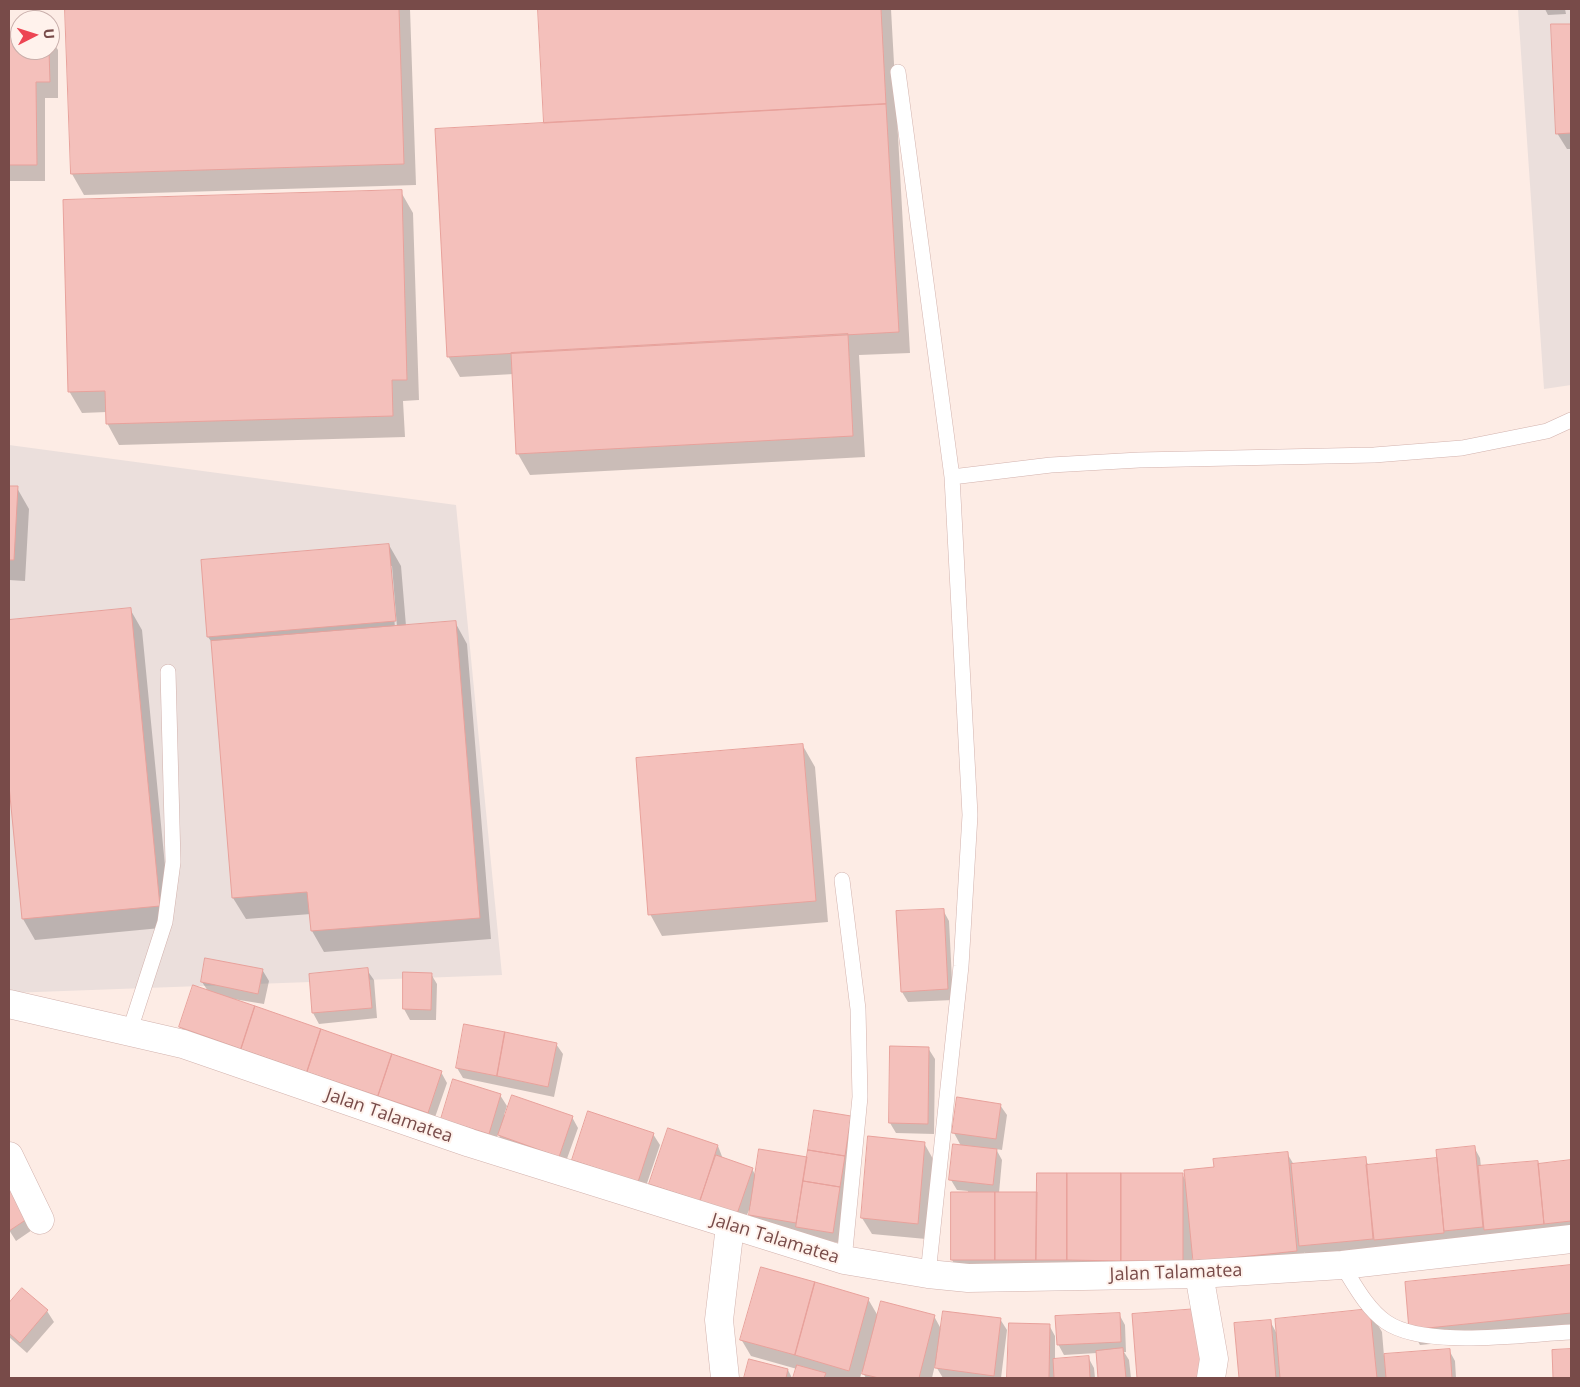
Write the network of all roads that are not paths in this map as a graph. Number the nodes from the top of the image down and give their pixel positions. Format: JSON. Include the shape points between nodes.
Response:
{"nodes":[{"id":1,"x":898,"y":72,"type":"dead end"},
{"id":2,"x":1571,"y":420,"type":"edge"},
{"id":3,"x":952,"y":477,"type":"junction"},
{"id":4,"x":168,"y":672,"type":"dead end"},
{"id":5,"x":842,"y":880,"type":"dead end"},
{"id":6,"x":9,"y":1004,"type":"edge"},
{"id":7,"x":130,"y":1030,"type":"junction"},
{"id":8,"x":9,"y":1156,"type":"edge"},
{"id":9,"x":40,"y":1220,"type":"dead end"},
{"id":10,"x":730,"y":1226,"type":"junction"},
{"id":11,"x":1571,"y":1239,"type":"edge"},
{"id":12,"x":844,"y":1260,"type":"junction"},
{"id":13,"x":1342,"y":1265,"type":"junction"},
{"id":14,"x":928,"y":1274,"type":"junction"},
{"id":15,"x":1199,"y":1274,"type":"junction"},
{"id":16,"x":1571,"y":1332,"type":"edge"},
{"id":17,"x":725,"y":1378,"type":"edge"},
{"id":18,"x":1211,"y":1378,"type":"edge"}],
"edges":[{"from":1,"to":3,"type":"lane"},
{"from":2,"to":3,"type":"lane","via":[[1546,432],[1462,448],[1374,455],[1051,465]]},
{"from":3,"to":14,"type":"lane","via":[[970,815],[961,966]]},
{"from":4,"to":7,"type":"lane","via":[[173,862],[165,922]]},
{"from":5,"to":12,"type":"lane","via":[[858,1008],[860,1097]]},
{"from":6,"to":7,"type":"street","name":"Jalan Talamatea"},
{"from":7,"to":10,"type":"street","name":"Jalan Talamatea","via":[[183,1044],[470,1143]]},
{"from":8,"to":9,"type":"street"},
{"from":10,"to":12,"type":"street","name":"Jalan Talamatea"},
{"from":10,"to":17,"type":"street","via":[[719,1320]]},
{"from":11,"to":13,"type":"street","name":"Jalan Talamatea"},
{"from":12,"to":14,"type":"street","name":"Jalan Talamatea"},
{"from":13,"to":15,"type":"street","name":"Jalan Talamatea"},
{"from":13,"to":16,"type":"lane","via":[[1375,1312],[1403,1331],[1438,1337]]},
{"from":14,"to":15,"type":"street","name":"Jalan Talamatea","via":[[968,1278]]},
{"from":15,"to":18,"type":"street","via":[[1214,1359]]}]}
